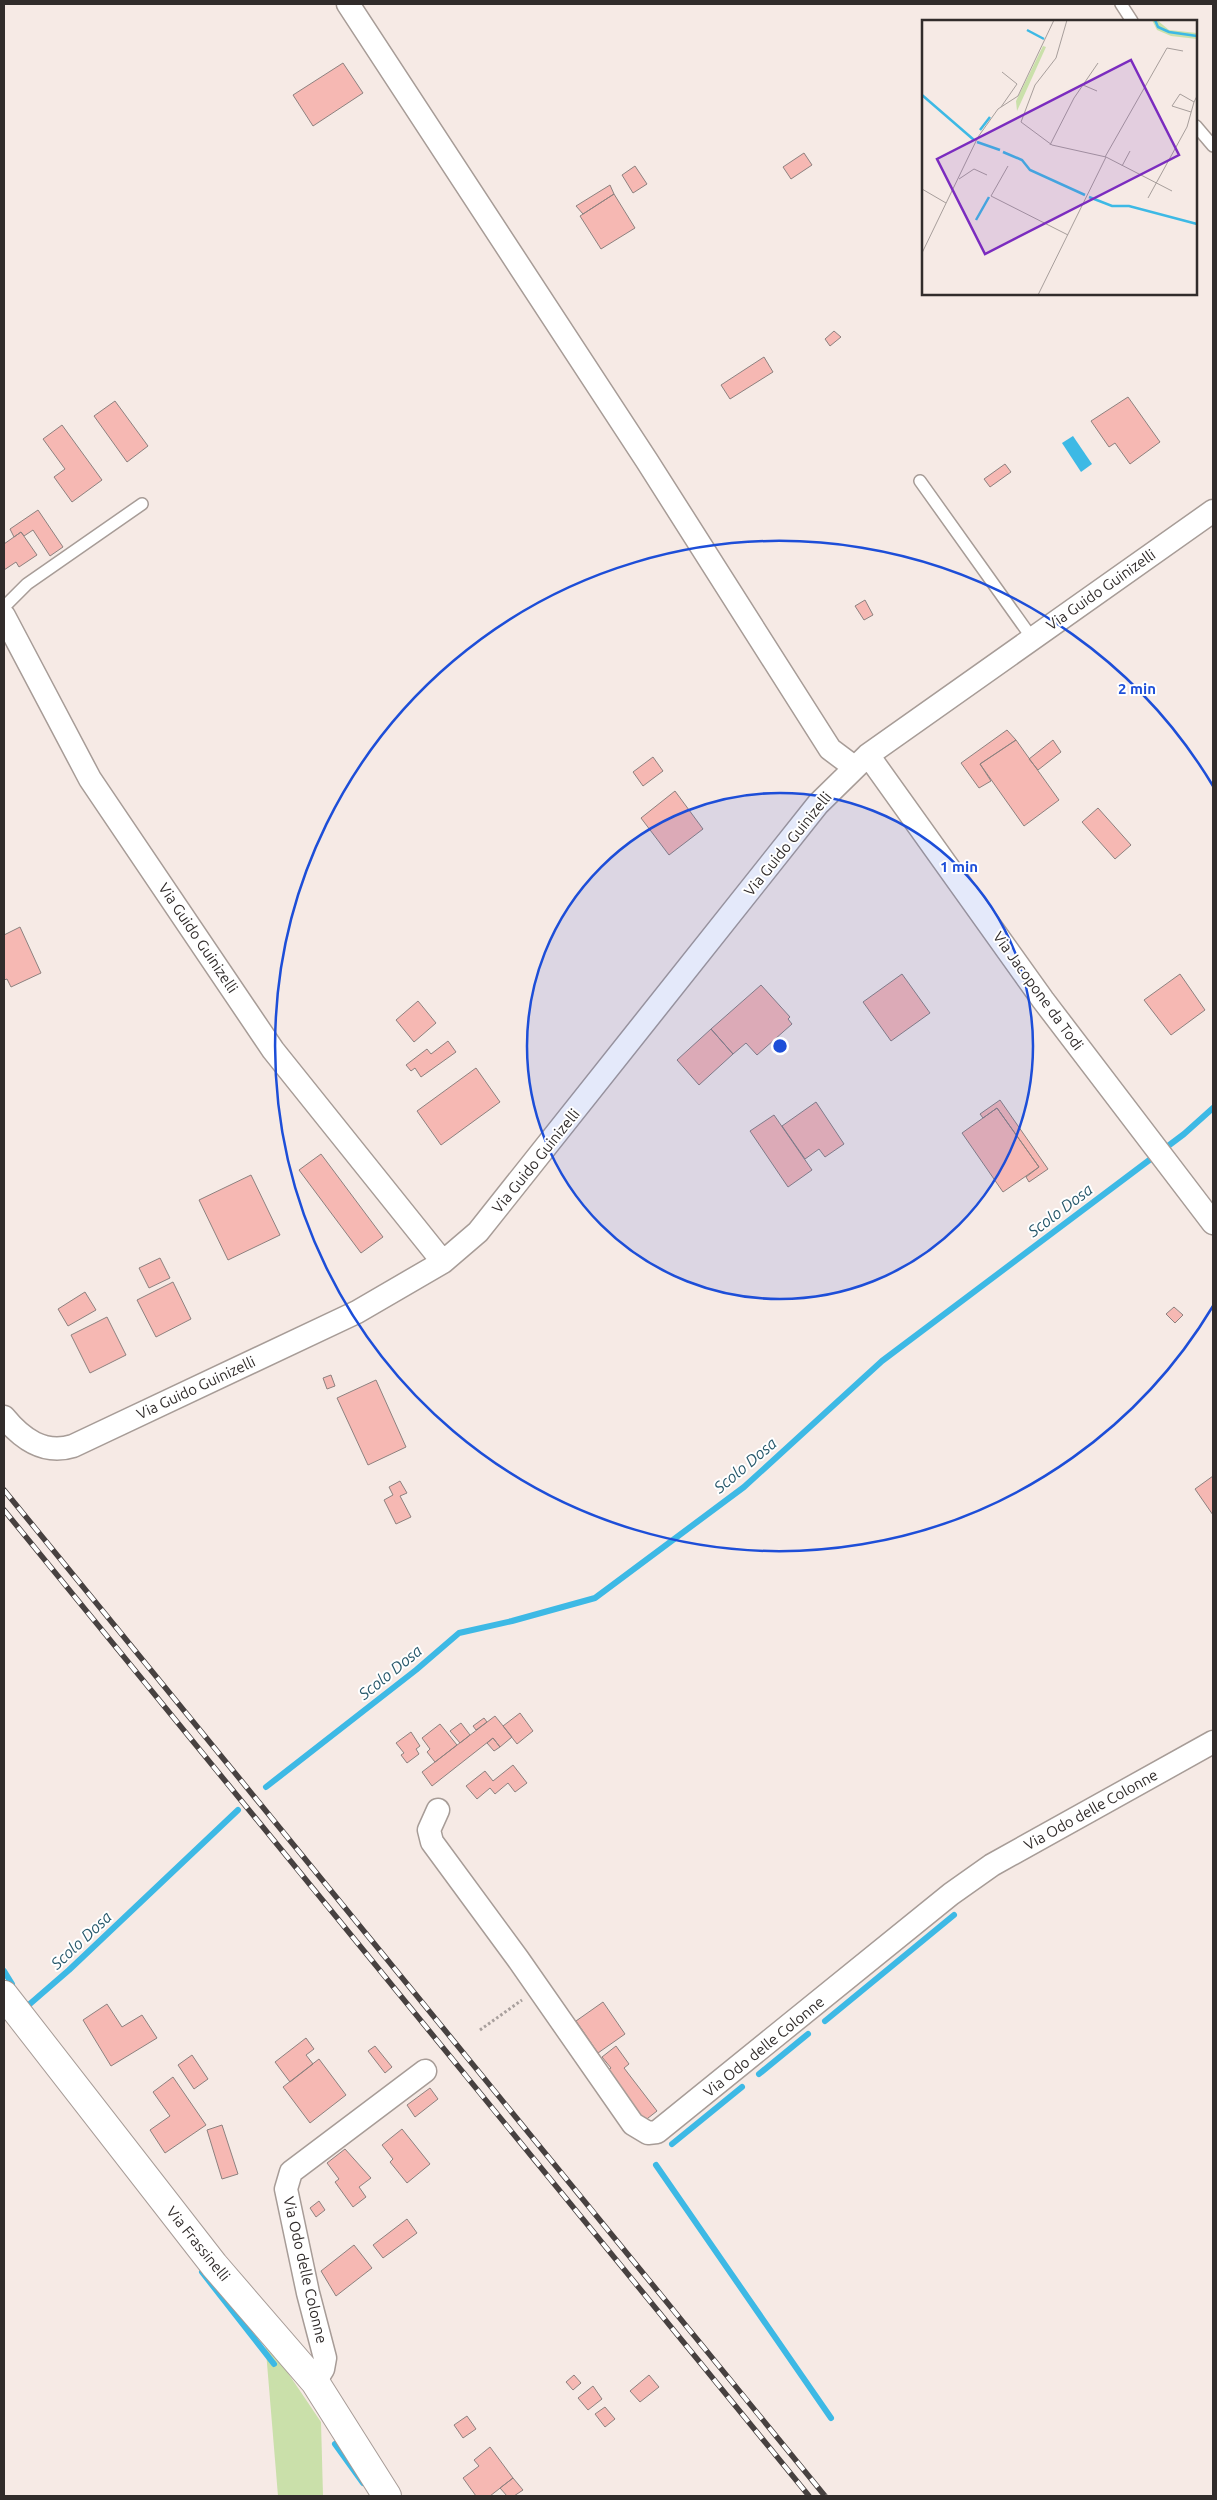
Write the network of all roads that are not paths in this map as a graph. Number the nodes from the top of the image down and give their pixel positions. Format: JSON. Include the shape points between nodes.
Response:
{"nodes":[{"id":1,"x":348,"y":4,"type":"edge"},
{"id":2,"x":1121,"y":4,"type":"edge"},
{"id":3,"x":1131,"y":20,"type":"edge"},
{"id":4,"x":1197,"y":127,"type":"edge"},
{"id":5,"x":1213,"y":146,"type":"edge"},
{"id":6,"x":920,"y":481,"type":"dead end"},
{"id":7,"x":142,"y":504,"type":"dead end"},
{"id":8,"x":1213,"y":511,"type":"edge"},
{"id":9,"x":4,"y":607,"type":"edge"},
{"id":10,"x":4,"y":616,"type":"edge"},
{"id":11,"x":1032,"y":638,"type":"junction"},
{"id":12,"x":861,"y":761,"type":"junction"},
{"id":13,"x":1213,"y":1223,"type":"edge"},
{"id":14,"x":443,"y":1262,"type":"junction"},
{"id":15,"x":4,"y":1417,"type":"edge"},
{"id":16,"x":1213,"y":1742,"type":"edge"},
{"id":17,"x":438,"y":1810,"type":"dead end"},
{"id":18,"x":4,"y":1995,"type":"edge"},
{"id":19,"x":425,"y":2071,"type":"dead end"},
{"id":20,"x":315,"y":2382,"type":"junction"},
{"id":21,"x":387,"y":2496,"type":"edge"}],
"edges":[{"from":1,"to":12,"type":"street","name":"Via Jacopone da Todi","via":[[647,461],[830,749]]},
{"from":2,"to":3,"type":"lane"},
{"from":4,"to":5,"type":"lane"},
{"from":6,"to":11,"type":"lane"},
{"from":7,"to":9,"type":"lane","via":[[27,584]]},
{"from":8,"to":11,"type":"street","name":"Via Guido Guinizelli"},
{"from":10,"to":14,"type":"street","name":"Via Guido Guinizelli","via":[[90,778],[273,1050]]},
{"from":11,"to":12,"type":"street","name":"Via Guido Guinizelli"},
{"from":12,"to":13,"type":"street","name":"Via Jacopone da Todi"},
{"from":12,"to":14,"type":"street","name":"Via Guido Guinizelli","via":[[818,804],[484,1225]]},
{"from":14,"to":15,"type":"street","name":"Via Guido Guinizelli","via":[[356,1312],[73,1446],[51,1449],[25,1439]]},
{"from":16,"to":17,"type":"street","name":"Via Odo delle Colonne","via":[[992,1865],[951,1894],[657,2132],[648,2133],[633,2124],[432,1842],[429,1830]]},
{"from":18,"to":20,"type":"street","name":"Via Frassinelli","via":[[214,2265]]},
{"from":19,"to":20,"type":"street","name":"Via Odo delle Colonne","via":[[291,2172],[286,2190],[325,2358],[324,2369]]},
{"from":20,"to":21,"type":"street","name":"Via Frassinelli"}]}
